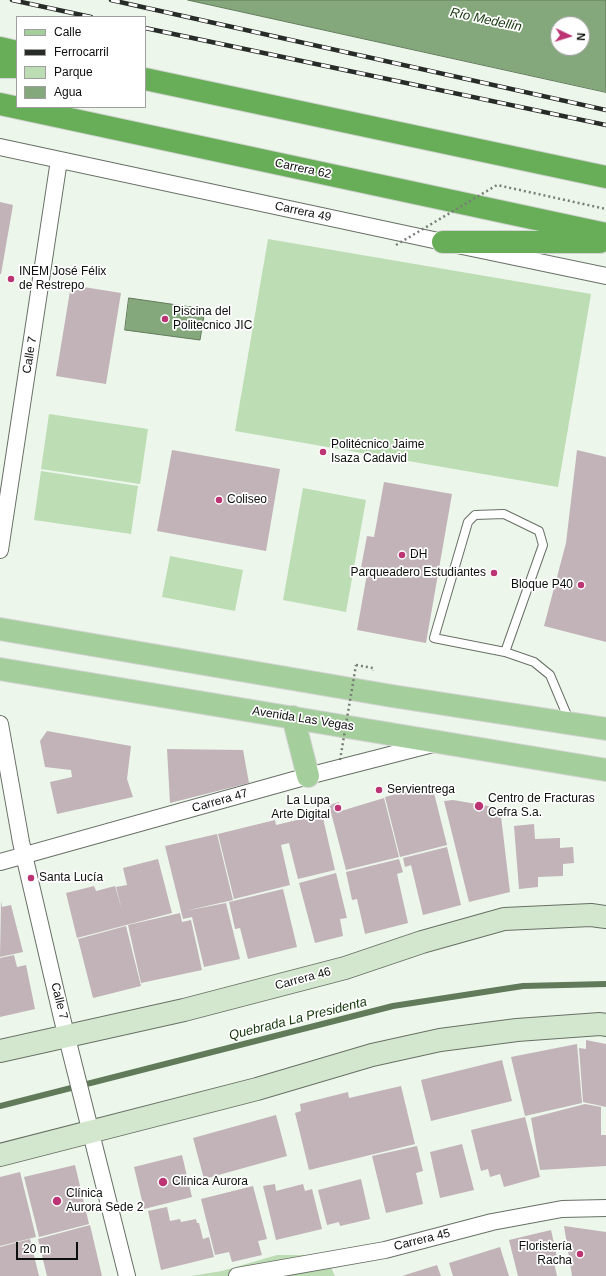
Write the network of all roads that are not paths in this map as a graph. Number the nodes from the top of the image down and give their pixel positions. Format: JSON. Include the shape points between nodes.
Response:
{"nodes":[{"id":1,"x":0,"y":48,"type":"edge"},
{"id":2,"x":16,"y":52,"type":"edge"},
{"id":3,"x":0,"y":67,"type":"edge"},
{"id":4,"x":16,"y":67,"type":"edge"},
{"id":5,"x":146,"y":79,"type":"edge"},
{"id":6,"x":0,"y":104,"type":"edge"},
{"id":7,"x":16,"y":107,"type":"edge"},
{"id":8,"x":19,"y":108,"type":"edge"},
{"id":9,"x":0,"y":147,"type":"edge"},
{"id":10,"x":59,"y":160,"type":"junction"},
{"id":11,"x":606,"y":177,"type":"edge"},
{"id":12,"x":606,"y":234,"type":"edge"},
{"id":13,"x":443,"y":242,"type":"junction"},
{"id":14,"x":606,"y":242,"type":"edge"},
{"id":15,"x":606,"y":276,"type":"edge"},
{"id":16,"x":0,"y":550,"type":"edge"},
{"id":17,"x":0,"y":628,"type":"edge"},
{"id":18,"x":505,"y":652,"type":"junction"},
{"id":19,"x":0,"y":669,"type":"edge"},
{"id":20,"x":293,"y":717,"type":"junction"},
{"id":21,"x":570,"y":723,"type":"junction"},
{"id":22,"x":0,"y":724,"type":"edge"},
{"id":23,"x":606,"y":729,"type":"edge"},
{"id":24,"x":440,"y":742,"type":"junction"},
{"id":25,"x":606,"y":770,"type":"edge"},
{"id":26,"x":308,"y":776,"type":"junction"},
{"id":27,"x":24,"y":856,"type":"junction"},
{"id":28,"x":0,"y":862,"type":"edge"},
{"id":29,"x":606,"y":917,"type":"edge"},
{"id":30,"x":606,"y":1025,"type":"edge"},
{"id":31,"x":67,"y":1036,"type":"junction"},
{"id":32,"x":0,"y":1051,"type":"edge"},
{"id":33,"x":92,"y":1132,"type":"junction"},
{"id":34,"x":0,"y":1156,"type":"edge"},
{"id":35,"x":606,"y":1208,"type":"edge"},
{"id":36,"x":127,"y":1276,"type":"edge"},
{"id":37,"x":237,"y":1276,"type":"edge"}],
"edges":[{"from":1,"to":2,"type":"highway"},
{"from":3,"to":4,"type":"highway"},
{"from":5,"to":11,"type":"highway"},
{"from":6,"to":7,"type":"highway","name":"Carrera 62"},
{"from":8,"to":12,"type":"highway","name":"Carrera 62"},
{"from":9,"to":10,"type":"street","name":"Carrera 49"},
{"from":10,"to":13,"type":"street","name":"Carrera 49"},
{"from":10,"to":16,"type":"street","name":"Calle 7"},
{"from":13,"to":14,"type":"highway"},
{"from":13,"to":15,"type":"street","name":"Carrera 49"},
{"from":17,"to":21,"type":"main road","via":[[392,696]]},
{"from":18,"to":18,"type":"lane","via":[[542,545],[541,538],[539,531],[504,514],[475,515],[468,522],[434,638]]},
{"from":18,"to":21,"type":"lane","via":[[534,662],[550,675]]},
{"from":19,"to":20,"type":"main road","name":"Avenida Las Vegas"},
{"from":20,"to":24,"type":"main road","name":"Avenida Las Vegas"},
{"from":20,"to":26,"type":"main road"},
{"from":21,"to":23,"type":"main road"},
{"from":22,"to":27,"type":"street","name":"Calle 7"},
{"from":24,"to":25,"type":"main road","name":"Avenida Las Vegas"},
{"from":24,"to":26,"type":"street","name":"Carrera 47"},
{"from":26,"to":27,"type":"street","name":"Carrera 47"},
{"from":27,"to":28,"type":"street","name":"Carrera 47"},
{"from":27,"to":31,"type":"street","name":"Calle 7"},
{"from":29,"to":31,"type":"street","name":"Carrera 46","via":[[591,915],[504,920],[422,942],[345,968],[184,1010]]},
{"from":30,"to":33,"type":"street","via":[[517,1030],[440,1040],[372,1055],[257,1089]]},
{"from":31,"to":32,"type":"street","name":"Carrera 46"},
{"from":31,"to":33,"type":"street","name":"Calle 7"},
{"from":33,"to":34,"type":"street"},
{"from":33,"to":36,"type":"street","name":"Calle 7"},
{"from":35,"to":37,"type":"street","name":"Carrera 45","via":[[554,1210],[492,1222],[384,1250]]}]}
